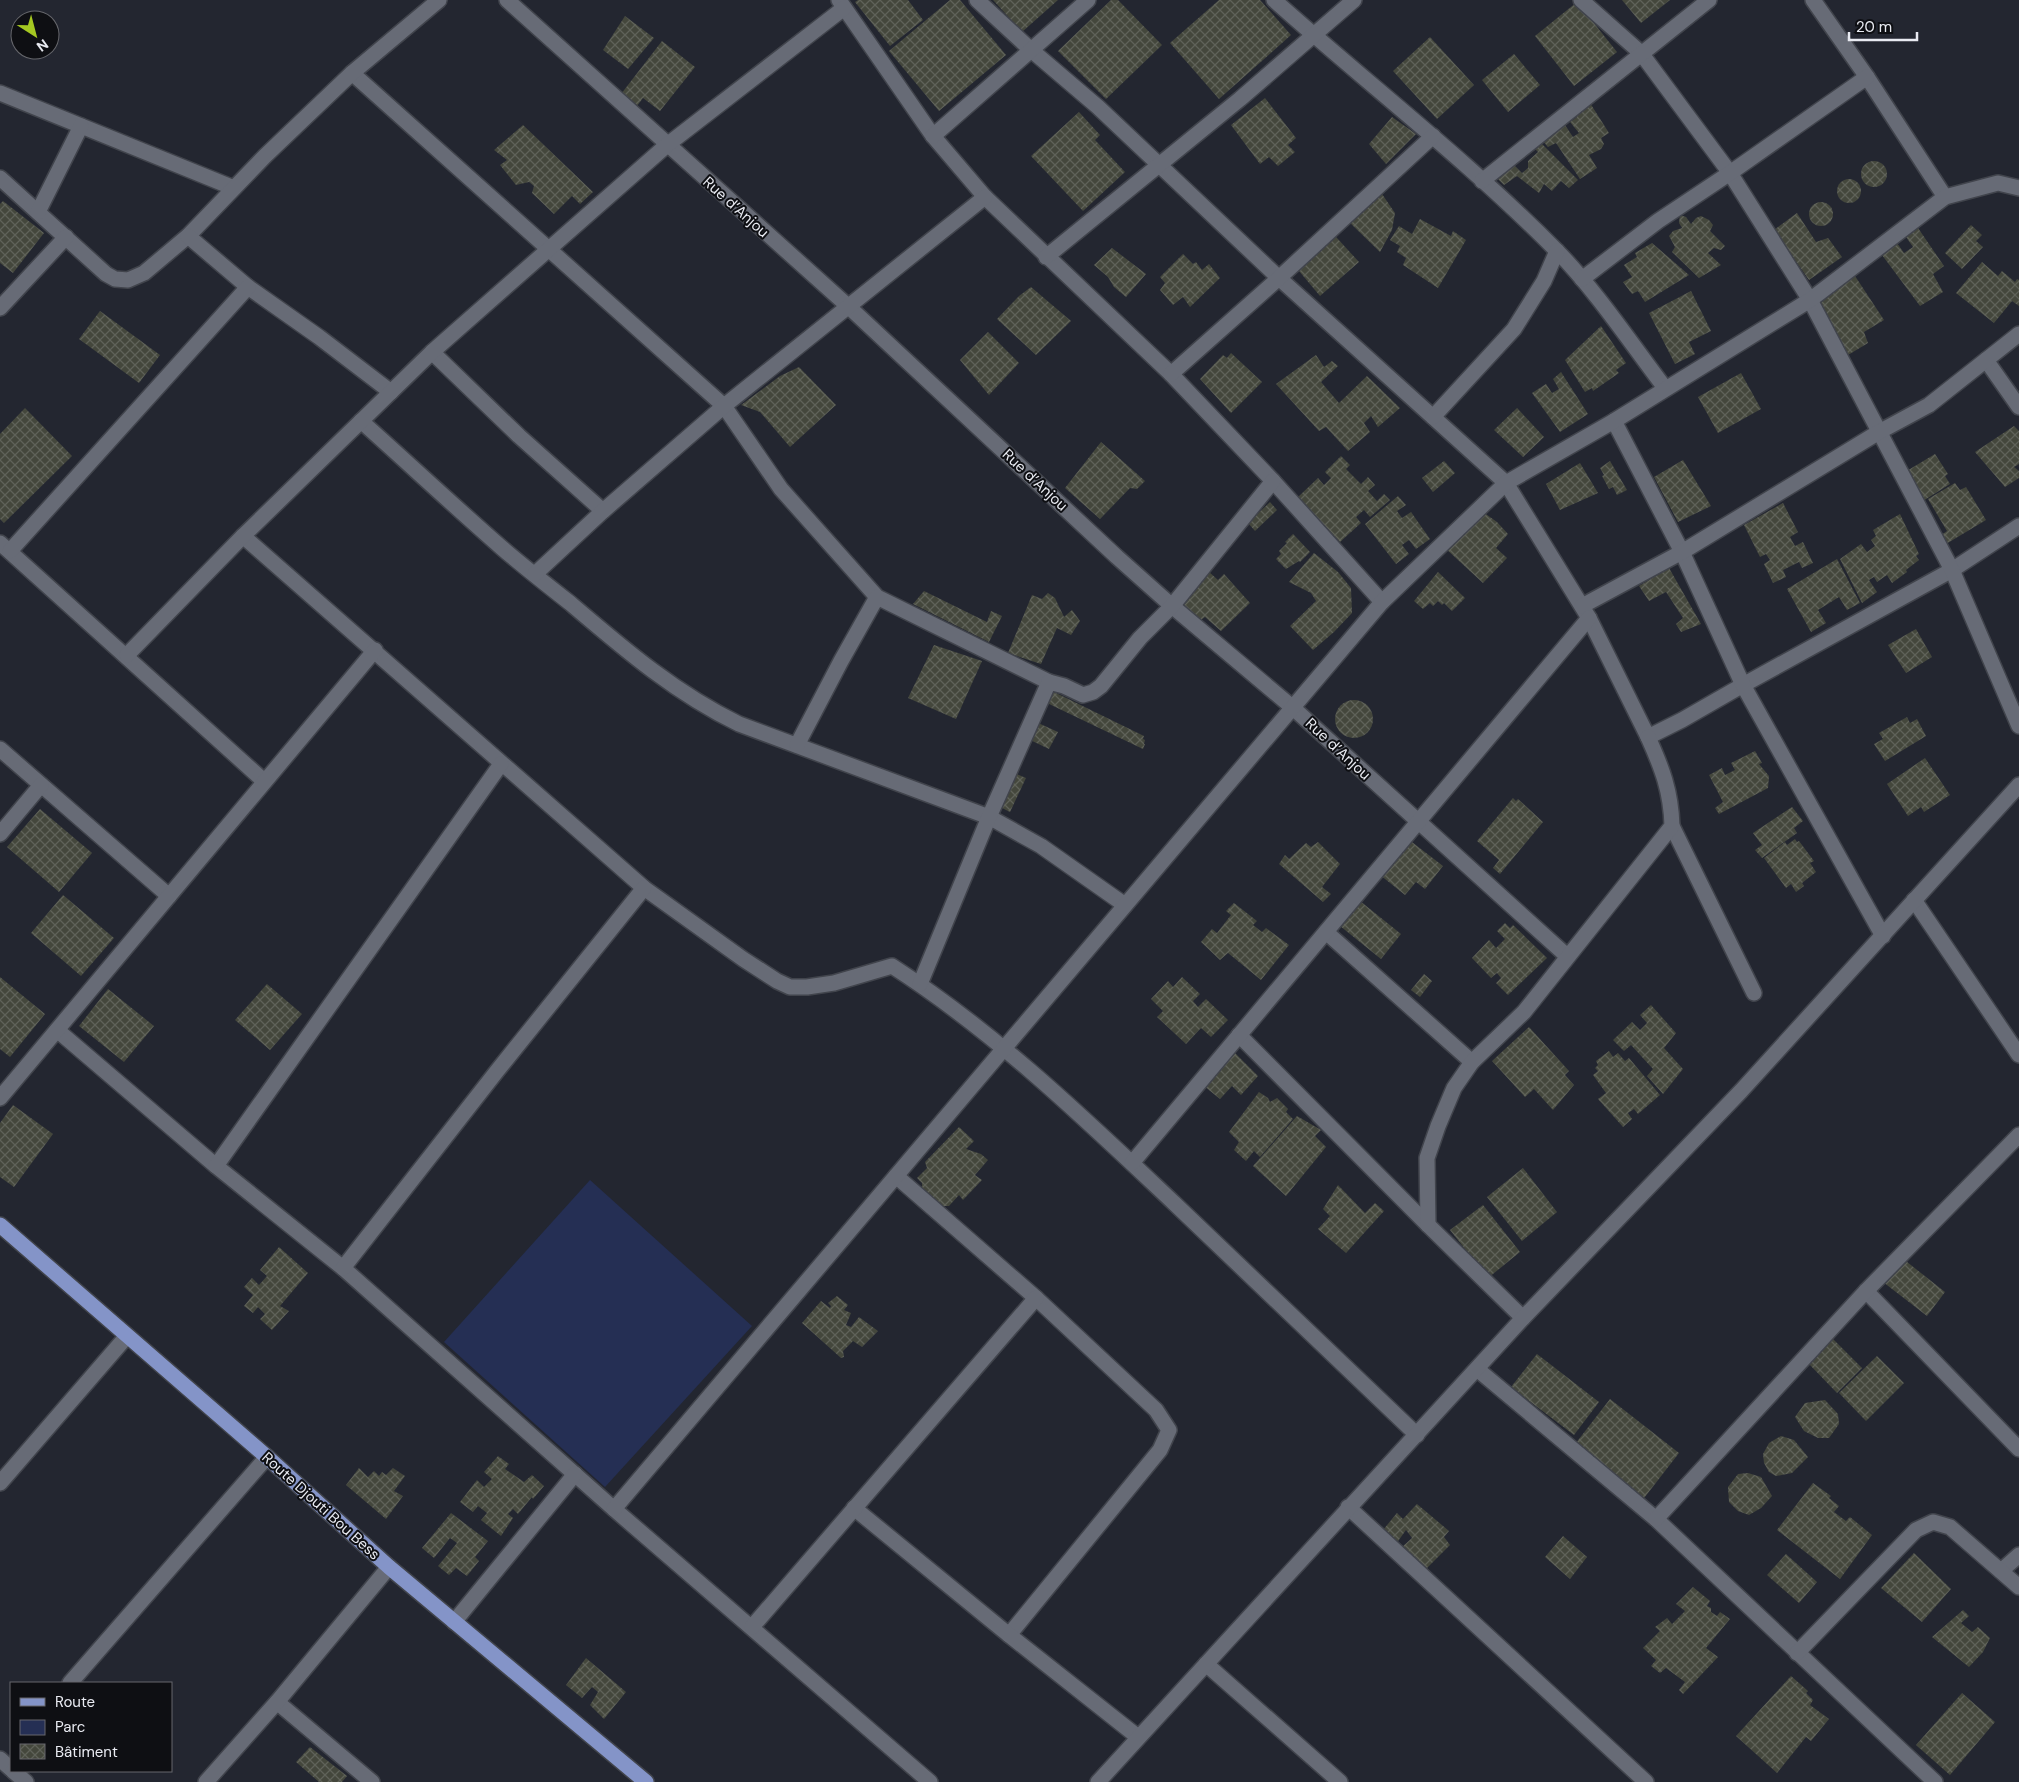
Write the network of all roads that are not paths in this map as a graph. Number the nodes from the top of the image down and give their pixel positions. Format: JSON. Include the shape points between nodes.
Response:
{"nodes":[{"id":1,"x":440,"y":0,"type":"edge"},
{"id":2,"x":507,"y":0,"type":"edge"},
{"id":3,"x":978,"y":0,"type":"edge"},
{"id":4,"x":1088,"y":0,"type":"edge"},
{"id":5,"x":1274,"y":0,"type":"edge"},
{"id":6,"x":1354,"y":0,"type":"edge"},
{"id":7,"x":1581,"y":0,"type":"edge"},
{"id":8,"x":1709,"y":0,"type":"edge"},
{"id":9,"x":1813,"y":0,"type":"edge"},
{"id":10,"x":842,"y":4,"type":"edge"},
{"id":11,"x":1314,"y":36,"type":"junction"},
{"id":12,"x":1030,"y":49,"type":"junction"},
{"id":13,"x":1641,"y":53,"type":"junction"},
{"id":14,"x":352,"y":73,"type":"junction"},
{"id":15,"x":1867,"y":77,"type":"junction"},
{"id":16,"x":0,"y":93,"type":"edge"},
{"id":17,"x":81,"y":126,"type":"junction"},
{"id":18,"x":933,"y":136,"type":"junction"},
{"id":19,"x":1433,"y":136,"type":"junction"},
{"id":20,"x":668,"y":145,"type":"junction"},
{"id":21,"x":1159,"y":164,"type":"junction"},
{"id":22,"x":1730,"y":173,"type":"junction"},
{"id":23,"x":0,"y":178,"type":"edge"},
{"id":24,"x":1482,"y":181,"type":"junction"},
{"id":25,"x":234,"y":188,"type":"junction"},
{"id":26,"x":2019,"y":188,"type":"edge"},
{"id":27,"x":985,"y":197,"type":"junction"},
{"id":28,"x":1945,"y":197,"type":"junction"},
{"id":29,"x":38,"y":212,"type":"junction"},
{"id":30,"x":66,"y":236,"type":"junction"},
{"id":31,"x":188,"y":236,"type":"junction"},
{"id":32,"x":548,"y":250,"type":"junction"},
{"id":33,"x":1557,"y":251,"type":"junction"},
{"id":34,"x":1046,"y":257,"type":"junction"},
{"id":35,"x":1279,"y":278,"type":"junction"},
{"id":36,"x":1582,"y":279,"type":"junction"},
{"id":37,"x":248,"y":287,"type":"junction"},
{"id":38,"x":1810,"y":300,"type":"junction"},
{"id":39,"x":849,"y":307,"type":"junction"},
{"id":40,"x":0,"y":308,"type":"edge"},
{"id":41,"x":2019,"y":334,"type":"edge"},
{"id":42,"x":432,"y":352,"type":"junction"},
{"id":43,"x":1986,"y":360,"type":"junction"},
{"id":44,"x":1171,"y":374,"type":"junction"},
{"id":45,"x":1665,"y":388,"type":"junction"},
{"id":46,"x":391,"y":392,"type":"junction"},
{"id":47,"x":724,"y":406,"type":"junction"},
{"id":48,"x":2019,"y":407,"type":"edge"},
{"id":49,"x":1433,"y":417,"type":"junction"},
{"id":50,"x":1614,"y":420,"type":"junction"},
{"id":51,"x":361,"y":421,"type":"junction"},
{"id":52,"x":1879,"y":432,"type":"junction"},
{"id":53,"x":1273,"y":481,"type":"junction"},
{"id":54,"x":1506,"y":483,"type":"junction"},
{"id":55,"x":604,"y":511,"type":"junction"},
{"id":56,"x":2019,"y":526,"type":"edge"},
{"id":57,"x":243,"y":536,"type":"junction"},
{"id":58,"x":5,"y":547,"type":"edge"},
{"id":59,"x":1682,"y":552,"type":"junction"},
{"id":60,"x":1952,"y":570,"type":"junction"},
{"id":61,"x":535,"y":574,"type":"junction"},
{"id":62,"x":878,"y":597,"type":"junction"},
{"id":63,"x":1382,"y":602,"type":"junction"},
{"id":64,"x":1172,"y":606,"type":"junction"},
{"id":65,"x":1586,"y":612,"type":"junction"},
{"id":66,"x":375,"y":650,"type":"junction"},
{"id":67,"x":127,"y":655,"type":"junction"},
{"id":68,"x":1049,"y":682,"type":"junction"},
{"id":69,"x":1743,"y":685,"type":"junction"},
{"id":70,"x":1292,"y":707,"type":"junction"},
{"id":71,"x":2019,"y":726,"type":"edge"},
{"id":72,"x":1648,"y":737,"type":"junction"},
{"id":73,"x":797,"y":746,"type":"junction"},
{"id":74,"x":0,"y":749,"type":"edge"},
{"id":75,"x":501,"y":764,"type":"junction"},
{"id":76,"x":264,"y":781,"type":"junction"},
{"id":77,"x":40,"y":785,"type":"junction"},
{"id":78,"x":2019,"y":785,"type":"edge"},
{"id":79,"x":989,"y":817,"type":"junction"},
{"id":80,"x":1418,"y":822,"type":"junction"},
{"id":81,"x":1672,"y":826,"type":"junction"},
{"id":82,"x":0,"y":834,"type":"edge"},
{"id":83,"x":644,"y":888,"type":"junction"},
{"id":84,"x":169,"y":896,"type":"junction"},
{"id":85,"x":1914,"y":900,"type":"junction"},
{"id":86,"x":1125,"y":905,"type":"junction"},
{"id":87,"x":1326,"y":932,"type":"junction"},
{"id":88,"x":1883,"y":936,"type":"junction"},
{"id":89,"x":1567,"y":956,"type":"junction"},
{"id":90,"x":920,"y":984,"type":"junction"},
{"id":91,"x":1754,"y":992,"type":"dead end"},
{"id":92,"x":57,"y":1030,"type":"junction"},
{"id":93,"x":1239,"y":1035,"type":"junction"},
{"id":94,"x":1004,"y":1047,"type":"junction"},
{"id":95,"x":2019,"y":1055,"type":"edge"},
{"id":96,"x":1472,"y":1062,"type":"junction"},
{"id":97,"x":0,"y":1098,"type":"edge"},
{"id":98,"x":2019,"y":1135,"type":"edge"},
{"id":99,"x":1132,"y":1163,"type":"junction"},
{"id":100,"x":216,"y":1166,"type":"junction"},
{"id":101,"x":896,"y":1176,"type":"junction"},
{"id":102,"x":0,"y":1225,"type":"edge"},
{"id":103,"x":1428,"y":1225,"type":"junction"},
{"id":104,"x":343,"y":1268,"type":"junction"},
{"id":105,"x":1866,"y":1291,"type":"junction"},
{"id":106,"x":1036,"y":1298,"type":"junction"},
{"id":107,"x":1523,"y":1318,"type":"junction"},
{"id":108,"x":127,"y":1336,"type":"junction"},
{"id":109,"x":1477,"y":1369,"type":"junction"},
{"id":110,"x":1417,"y":1435,"type":"junction"},
{"id":111,"x":2019,"y":1449,"type":"edge"},
{"id":112,"x":267,"y":1457,"type":"junction"},
{"id":113,"x":575,"y":1474,"type":"junction"},
{"id":114,"x":2,"y":1477,"type":"edge"},
{"id":115,"x":1348,"y":1507,"type":"junction"},
{"id":116,"x":854,"y":1508,"type":"junction"},
{"id":117,"x":614,"y":1509,"type":"junction"},
{"id":118,"x":1656,"y":1519,"type":"junction"},
{"id":119,"x":2019,"y":1555,"type":"edge"},
{"id":120,"x":389,"y":1567,"type":"junction"},
{"id":121,"x":2001,"y":1571,"type":"junction"},
{"id":122,"x":2019,"y":1587,"type":"edge"},
{"id":123,"x":454,"y":1622,"type":"junction"},
{"id":124,"x":752,"y":1627,"type":"junction"},
{"id":125,"x":1009,"y":1635,"type":"junction"},
{"id":126,"x":1797,"y":1653,"type":"junction"},
{"id":127,"x":1206,"y":1664,"type":"junction"},
{"id":128,"x":71,"y":1682,"type":"edge"},
{"id":129,"x":277,"y":1702,"type":"junction"},
{"id":130,"x":1138,"y":1736,"type":"junction"},
{"id":131,"x":17,"y":1772,"type":"edge"},
{"id":132,"x":26,"y":1782,"type":"edge"},
{"id":133,"x":206,"y":1782,"type":"edge"},
{"id":134,"x":372,"y":1782,"type":"edge"},
{"id":135,"x":646,"y":1782,"type":"edge"},
{"id":136,"x":930,"y":1782,"type":"edge"},
{"id":137,"x":1098,"y":1782,"type":"edge"},
{"id":138,"x":1340,"y":1782,"type":"edge"},
{"id":139,"x":1646,"y":1782,"type":"edge"},
{"id":140,"x":1935,"y":1782,"type":"edge"}],
"edges":[{"from":1,"to":14,"type":"street"},
{"from":2,"to":20,"type":"street","name":"Rue d’Anjou"},
{"from":3,"to":12,"type":"street"},
{"from":4,"to":12,"type":"street"},
{"from":5,"to":11,"type":"street"},
{"from":6,"to":11,"type":"street"},
{"from":7,"to":13,"type":"street"},
{"from":8,"to":13,"type":"street"},
{"from":9,"to":15,"type":"street"},
{"from":10,"to":18,"type":"street"},
{"from":10,"to":20,"type":"street"},
{"from":11,"to":19,"type":"street"},
{"from":11,"to":21,"type":"street"},
{"from":12,"to":18,"type":"street"},
{"from":12,"to":21,"type":"street"},
{"from":13,"to":22,"type":"street"},
{"from":13,"to":24,"type":"street"},
{"from":14,"to":25,"type":"street"},
{"from":14,"to":32,"type":"street"},
{"from":15,"to":22,"type":"street"},
{"from":15,"to":28,"type":"street"},
{"from":16,"to":17,"type":"street"},
{"from":17,"to":25,"type":"street"},
{"from":17,"to":29,"type":"street"},
{"from":18,"to":27,"type":"street"},
{"from":19,"to":24,"type":"street"},
{"from":19,"to":35,"type":"street"},
{"from":20,"to":32,"type":"street"},
{"from":20,"to":39,"type":"street","name":"Rue d’Anjou"},
{"from":21,"to":34,"type":"street"},
{"from":21,"to":35,"type":"street"},
{"from":22,"to":36,"type":"street","via":[[1658,221]]},
{"from":22,"to":38,"type":"street"},
{"from":23,"to":29,"type":"street"},
{"from":24,"to":33,"type":"street"},
{"from":25,"to":31,"type":"street"},
{"from":26,"to":28,"type":"street","via":[[1998,184]]},
{"from":27,"to":34,"type":"street"},
{"from":27,"to":39,"type":"street"},
{"from":28,"to":38,"type":"street"},
{"from":29,"to":30,"type":"street"},
{"from":30,"to":31,"type":"street","via":[[106,274],[122,280],[144,272]]},
{"from":30,"to":40,"type":"street"},
{"from":31,"to":37,"type":"street"},
{"from":32,"to":42,"type":"street"},
{"from":32,"to":47,"type":"street"},
{"from":33,"to":36,"type":"street"},
{"from":33,"to":49,"type":"street","via":[[1544,280],[1514,329]]},
{"from":34,"to":44,"type":"street"},
{"from":35,"to":44,"type":"street"},
{"from":35,"to":49,"type":"street"},
{"from":36,"to":45,"type":"street"},
{"from":37,"to":46,"type":"street"},
{"from":37,"to":58,"type":"street"},
{"from":38,"to":45,"type":"street"},
{"from":38,"to":52,"type":"street"},
{"from":39,"to":47,"type":"street"},
{"from":39,"to":64,"type":"street","name":"Rue d’Anjou"},
{"from":41,"to":43,"type":"street"},
{"from":42,"to":46,"type":"street"},
{"from":42,"to":55,"type":"street","via":[[519,436]]},
{"from":43,"to":48,"type":"street"},
{"from":43,"to":52,"type":"street","via":[[1929,405]]},
{"from":44,"to":53,"type":"street"},
{"from":45,"to":50,"type":"street"},
{"from":46,"to":51,"type":"street"},
{"from":47,"to":55,"type":"street"},
{"from":47,"to":62,"type":"street","via":[[781,489]]},
{"from":49,"to":54,"type":"street"},
{"from":50,"to":54,"type":"street"},
{"from":50,"to":59,"type":"street"},
{"from":51,"to":57,"type":"street"},
{"from":51,"to":61,"type":"street"},
{"from":52,"to":59,"type":"street"},
{"from":52,"to":60,"type":"street"},
{"from":53,"to":63,"type":"street"},
{"from":53,"to":64,"type":"street"},
{"from":54,"to":63,"type":"street"},
{"from":54,"to":65,"type":"street"},
{"from":55,"to":61,"type":"street"},
{"from":56,"to":60,"type":"street"},
{"from":57,"to":66,"type":"street"},
{"from":57,"to":67,"type":"street"},
{"from":58,"to":67,"type":"street"},
{"from":59,"to":65,"type":"street"},
{"from":59,"to":69,"type":"street"},
{"from":60,"to":69,"type":"street"},
{"from":60,"to":71,"type":"street"},
{"from":61,"to":73,"type":"street","via":[[660,678],[714,712]]},
{"from":62,"to":68,"type":"street"},
{"from":62,"to":73,"type":"street"},
{"from":63,"to":70,"type":"street"},
{"from":64,"to":68,"type":"street","via":[[1093,692],[1083,696]]},
{"from":64,"to":70,"type":"street","name":"Rue d’Anjou"},
{"from":65,"to":72,"type":"street"},
{"from":65,"to":80,"type":"street"},
{"from":66,"to":75,"type":"street"},
{"from":66,"to":76,"type":"street"},
{"from":67,"to":76,"type":"street"},
{"from":68,"to":79,"type":"street"},
{"from":69,"to":72,"type":"street"},
{"from":69,"to":88,"type":"street"},
{"from":70,"to":80,"type":"street","name":"Rue d’Anjou"},
{"from":70,"to":86,"type":"street"},
{"from":72,"to":81,"type":"street","via":[[1664,773],[1672,803]]},
{"from":73,"to":79,"type":"street"},
{"from":74,"to":77,"type":"street"},
{"from":75,"to":83,"type":"street"},
{"from":75,"to":100,"type":"street"},
{"from":76,"to":84,"type":"street"},
{"from":77,"to":82,"type":"street"},
{"from":77,"to":84,"type":"street"},
{"from":78,"to":85,"type":"street"},
{"from":79,"to":86,"type":"street","via":[[1041,846]]},
{"from":79,"to":90,"type":"street"},
{"from":80,"to":87,"type":"street"},
{"from":80,"to":89,"type":"street","name":"Rue d’Anjou"},
{"from":81,"to":89,"type":"street"},
{"from":81,"to":91,"type":"street"},
{"from":83,"to":90,"type":"street","via":[[743,959],[790,987],[834,983],[892,966]]},
{"from":83,"to":104,"type":"street"},
{"from":84,"to":92,"type":"street"},
{"from":85,"to":88,"type":"street"},
{"from":85,"to":95,"type":"street"},
{"from":86,"to":94,"type":"street"},
{"from":87,"to":93,"type":"street"},
{"from":87,"to":96,"type":"street"},
{"from":88,"to":107,"type":"street"},
{"from":89,"to":96,"type":"street","via":[[1524,1012]]},
{"from":90,"to":94,"type":"street"},
{"from":92,"to":97,"type":"street"},
{"from":92,"to":100,"type":"street"},
{"from":93,"to":99,"type":"street"},
{"from":93,"to":103,"type":"street"},
{"from":94,"to":99,"type":"street"},
{"from":94,"to":101,"type":"street"},
{"from":96,"to":103,"type":"street","via":[[1454,1088],[1427,1158]]},
{"from":98,"to":105,"type":"street"},
{"from":99,"to":110,"type":"street"},
{"from":100,"to":104,"type":"street"},
{"from":101,"to":106,"type":"street"},
{"from":101,"to":117,"type":"street"},
{"from":102,"to":108,"type":"main road","name":"Route Djouti Bou Bess"},
{"from":103,"to":107,"type":"street"},
{"from":104,"to":113,"type":"street"},
{"from":105,"to":111,"type":"street"},
{"from":105,"to":118,"type":"street"},
{"from":106,"to":116,"type":"street"},
{"from":106,"to":125,"type":"street","via":[[1156,1410],[1168,1430],[1160,1450]]},
{"from":107,"to":109,"type":"street"},
{"from":108,"to":112,"type":"main road","name":"Route Djouti Bou Bess"},
{"from":108,"to":114,"type":"street"},
{"from":109,"to":110,"type":"street"},
{"from":109,"to":118,"type":"street"},
{"from":110,"to":115,"type":"street"},
{"from":112,"to":120,"type":"main road","name":"Route Djouti Bou Bess"},
{"from":112,"to":128,"type":"street"},
{"from":113,"to":117,"type":"street"},
{"from":113,"to":123,"type":"street"},
{"from":115,"to":127,"type":"street"},
{"from":115,"to":139,"type":"street"},
{"from":116,"to":124,"type":"street"},
{"from":116,"to":125,"type":"street"},
{"from":117,"to":124,"type":"street"},
{"from":118,"to":126,"type":"street"},
{"from":119,"to":121,"type":"street"},
{"from":120,"to":123,"type":"main road","name":"Route Djouti Bou Bess"},
{"from":120,"to":129,"type":"street"},
{"from":121,"to":122,"type":"street"},
{"from":121,"to":126,"type":"street","via":[[1950,1527],[1933,1522],[1916,1530]]},
{"from":123,"to":135,"type":"main road","name":"Route Djouti Bou Bess"},
{"from":124,"to":136,"type":"street"},
{"from":125,"to":130,"type":"street"},
{"from":126,"to":140,"type":"street"},
{"from":127,"to":130,"type":"street"},
{"from":127,"to":138,"type":"street"},
{"from":129,"to":133,"type":"street"},
{"from":129,"to":134,"type":"street"},
{"from":130,"to":137,"type":"street"},
{"from":131,"to":132,"type":"street"}]}
